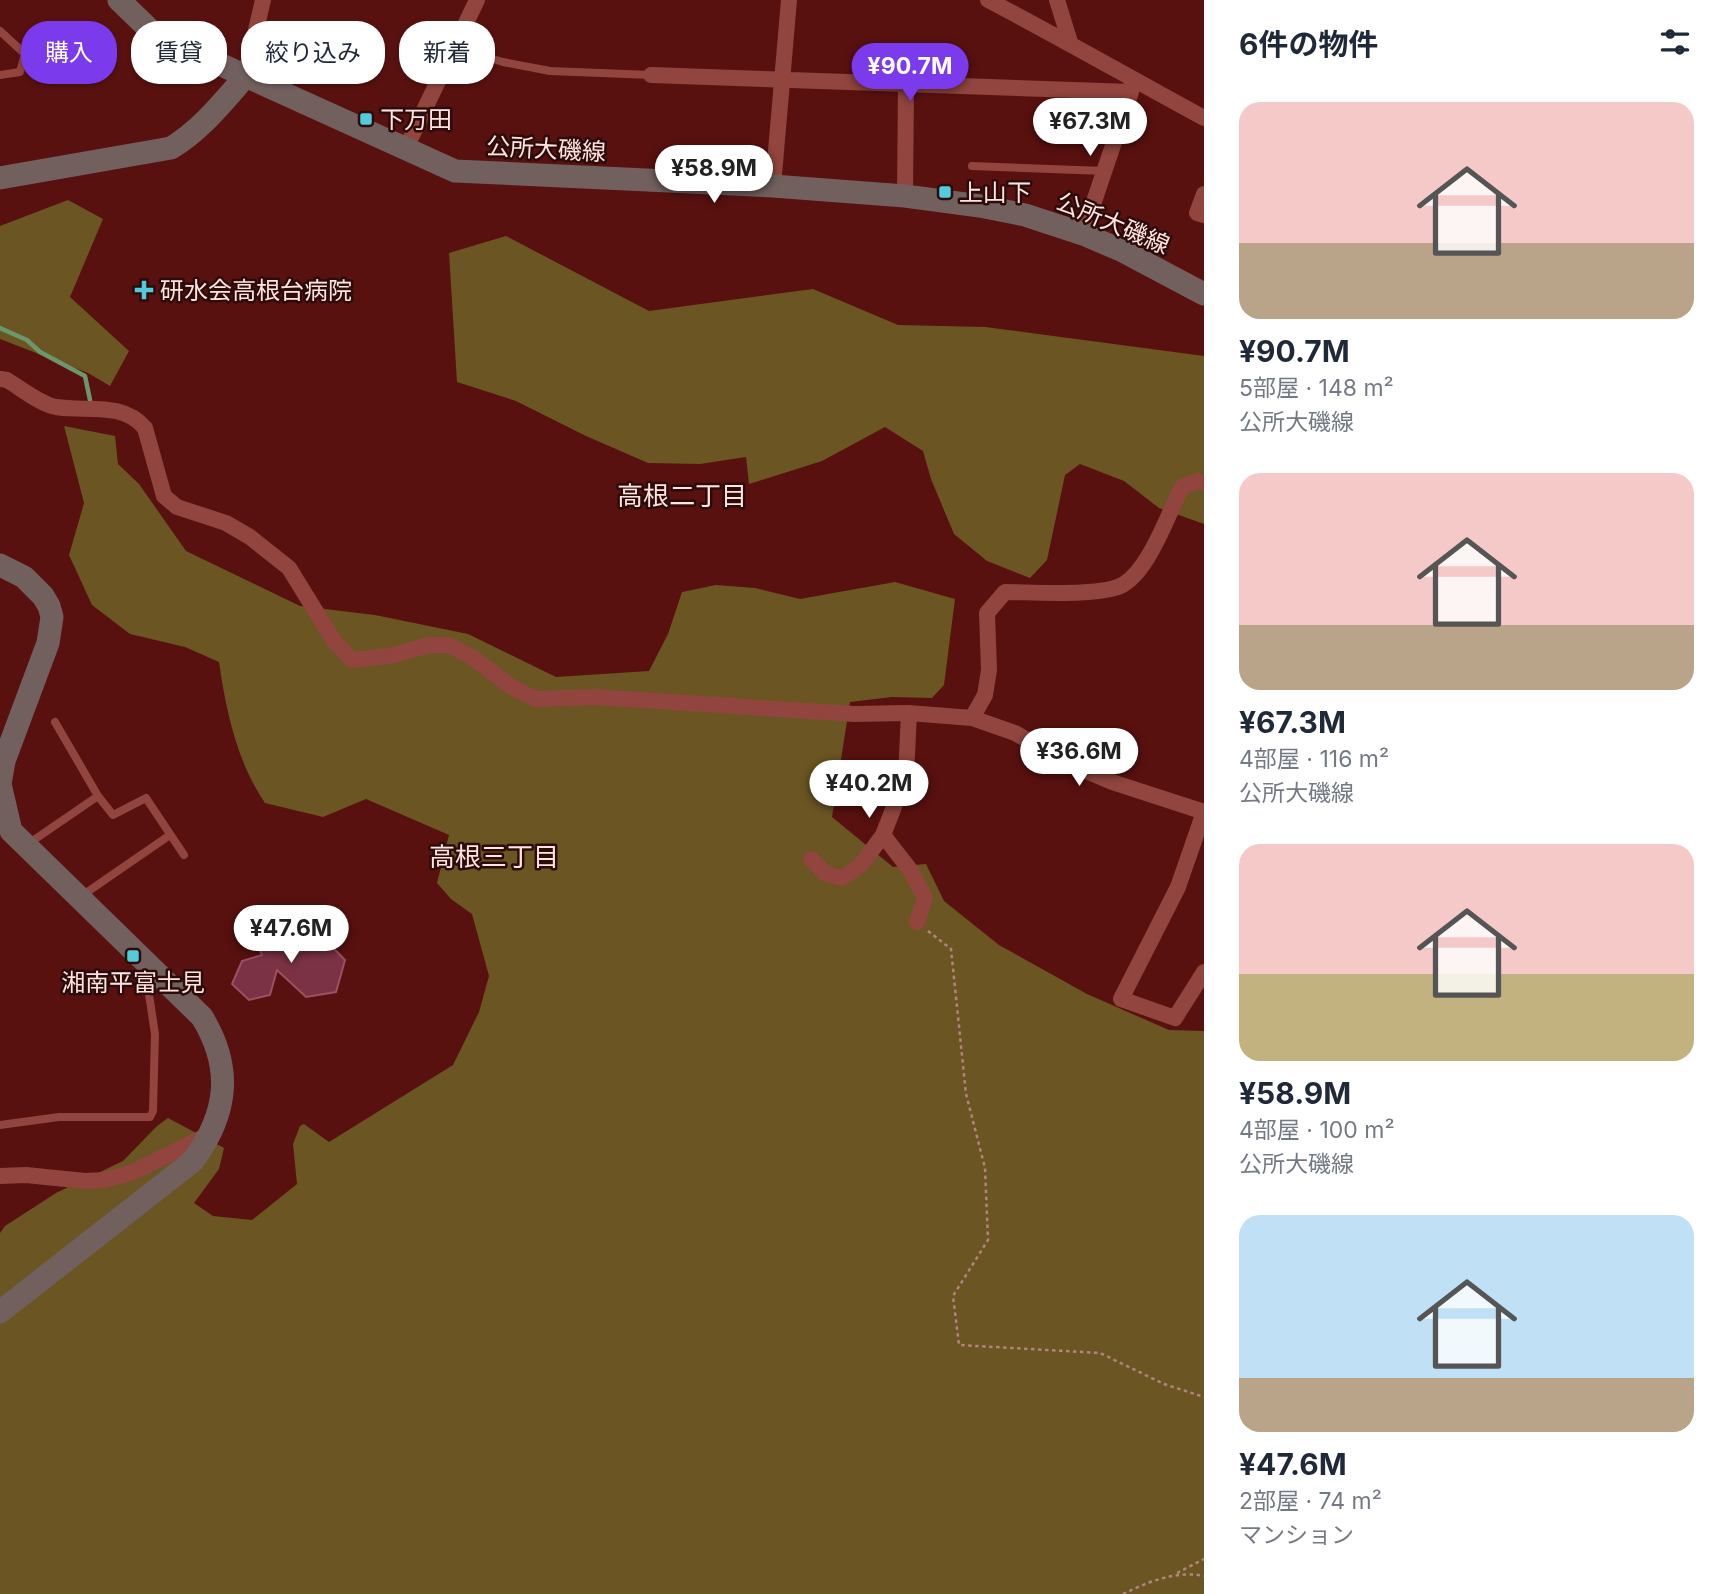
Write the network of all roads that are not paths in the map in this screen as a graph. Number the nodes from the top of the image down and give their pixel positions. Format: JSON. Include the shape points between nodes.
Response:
{"nodes":[{"id":1,"x":120,"y":0,"type":"edge"},
{"id":2,"x":263,"y":0,"type":"edge"},
{"id":3,"x":477,"y":0,"type":"edge"},
{"id":4,"x":789,"y":0,"type":"edge"},
{"id":5,"x":988,"y":0,"type":"edge"},
{"id":6,"x":1057,"y":0,"type":"edge"},
{"id":7,"x":258,"y":21,"type":"edge"},
{"id":8,"x":467,"y":21,"type":"edge"},
{"id":9,"x":0,"y":31,"type":"edge"},
{"id":10,"x":1070,"y":42,"type":"junction"},
{"id":11,"x":495,"y":60,"type":"edge"},
{"id":12,"x":0,"y":75,"type":"edge"},
{"id":13,"x":651,"y":75,"type":"joint"},
{"id":14,"x":241,"y":76,"type":"edge"},
{"id":15,"x":783,"y":78,"type":"junction"},
{"id":16,"x":241,"y":82,"type":"edge"},
{"id":17,"x":258,"y":84,"type":"edge"},
{"id":18,"x":437,"y":84,"type":"edge"},
{"id":19,"x":906,"y":84,"type":"junction"},
{"id":20,"x":1132,"y":86,"type":"junction"},
{"id":21,"x":1204,"y":118,"type":"edge"},
{"id":22,"x":405,"y":150,"type":"junction"},
{"id":23,"x":972,"y":166,"type":"dead end"},
{"id":24,"x":1105,"y":171,"type":"junction"},
{"id":25,"x":0,"y":178,"type":"edge"},
{"id":26,"x":773,"y":186,"type":"junction"},
{"id":27,"x":1204,"y":194,"type":"edge"},
{"id":28,"x":905,"y":195,"type":"junction"},
{"id":29,"x":1204,"y":215,"type":"edge"},
{"id":30,"x":1083,"y":234,"type":"junction"},
{"id":31,"x":1204,"y":294,"type":"edge"},
{"id":32,"x":0,"y":379,"type":"edge"},
{"id":33,"x":1204,"y":482,"type":"edge"},
{"id":34,"x":0,"y":565,"type":"edge"},
{"id":35,"x":909,"y":713,"type":"junction"},
{"id":36,"x":972,"y":718,"type":"junction"},
{"id":37,"x":55,"y":722,"type":"dead end"},
{"id":38,"x":98,"y":796,"type":"junction"},
{"id":39,"x":1204,"y":812,"type":"edge"},
{"id":40,"x":170,"y":835,"type":"junction"},
{"id":41,"x":883,"y":835,"type":"junction"},
{"id":42,"x":25,"y":846,"type":"junction"},
{"id":43,"x":184,"y":855,"type":"dead end"},
{"id":44,"x":811,"y":859,"type":"dead end"},
{"id":45,"x":79,"y":898,"type":"junction"},
{"id":46,"x":917,"y":922,"type":"road end"},
{"id":47,"x":144,"y":960,"type":"junction"},
{"id":48,"x":1204,"y":972,"type":"edge"},
{"id":49,"x":0,"y":1125,"type":"edge"},
{"id":50,"x":210,"y":1134,"type":"junction"},
{"id":51,"x":0,"y":1177,"type":"edge"},
{"id":52,"x":0,"y":1312,"type":"edge"}],
"edges":[{"from":1,"to":14,"type":"street","name":"公所大磯線","via":[[151,31]]},
{"from":2,"to":7,"type":"street"},
{"from":3,"to":8,"type":"street"},
{"from":4,"to":15,"type":"street"},
{"from":5,"to":10,"type":"street"},
{"from":6,"to":10,"type":"street"},
{"from":9,"to":12,"type":"lane","via":[[25,54],[20,72]]},
{"from":10,"to":20,"type":"street"},
{"from":11,"to":13,"type":"lane","via":[[550,71]]},
{"from":13,"to":15,"type":"street"},
{"from":15,"to":19,"type":"street"},
{"from":15,"to":26,"type":"street"},
{"from":16,"to":25,"type":"street","via":[[189,138],[171,148]]},
{"from":17,"to":22,"type":"street","name":"公所大磯線"},
{"from":18,"to":22,"type":"street"},
{"from":19,"to":20,"type":"street"},
{"from":19,"to":28,"type":"street"},
{"from":20,"to":21,"type":"street"},
{"from":20,"to":24,"type":"street"},
{"from":22,"to":26,"type":"street","name":"公所大磯線","via":[[455,171]]},
{"from":23,"to":24,"type":"lane"},
{"from":24,"to":30,"type":"street"},
{"from":26,"to":28,"type":"street","name":"公所大磯線"},
{"from":27,"to":29,"type":"street","via":[[1197,213]]},
{"from":28,"to":30,"type":"street","name":"公所大磯線","via":[[1025,215]]},
{"from":30,"to":31,"type":"street","name":"公所大磯線"},
{"from":32,"to":35,"type":"street","via":[[54,407],[113,410],[140,422],[164,496],[177,508],[226,523],[289,568],[334,641],[352,660],[449,645],[536,699],[595,697],[855,714]]},
{"from":33,"to":36,"type":"street","via":[[1181,487],[1154,545],[1123,586],[1099,592],[1005,592],[987,613],[989,670],[985,695]]},
{"from":34,"to":42,"type":"street","via":[[24,577],[43,596],[52,617],[48,643],[11,737],[1,784],[11,831]]},
{"from":35,"to":36,"type":"street"},
{"from":35,"to":41,"type":"street","via":[[906,776]]},
{"from":36,"to":39,"type":"street","via":[[1015,733],[1112,782]]},
{"from":37,"to":38,"type":"lane"},
{"from":38,"to":40,"type":"lane","via":[[113,815],[146,798]]},
{"from":38,"to":42,"type":"lane"},
{"from":39,"to":48,"type":"street","via":[[1178,887],[1121,999],[1175,1018]]},
{"from":40,"to":43,"type":"lane"},
{"from":40,"to":45,"type":"lane"},
{"from":41,"to":44,"type":"street","via":[[861,866],[842,878],[826,874]]},
{"from":41,"to":46,"type":"street","via":[[925,898]]},
{"from":42,"to":45,"type":"street"},
{"from":45,"to":47,"type":"street"},
{"from":47,"to":49,"type":"lane","via":[[155,1034],[150,1117],[59,1117]]},
{"from":47,"to":50,"type":"street","via":[[202,1017],[217,1046],[223,1083]]},
{"from":50,"to":51,"type":"street","via":[[133,1172],[105,1180]]},
{"from":50,"to":52,"type":"street","via":[[193,1161]]}]}
